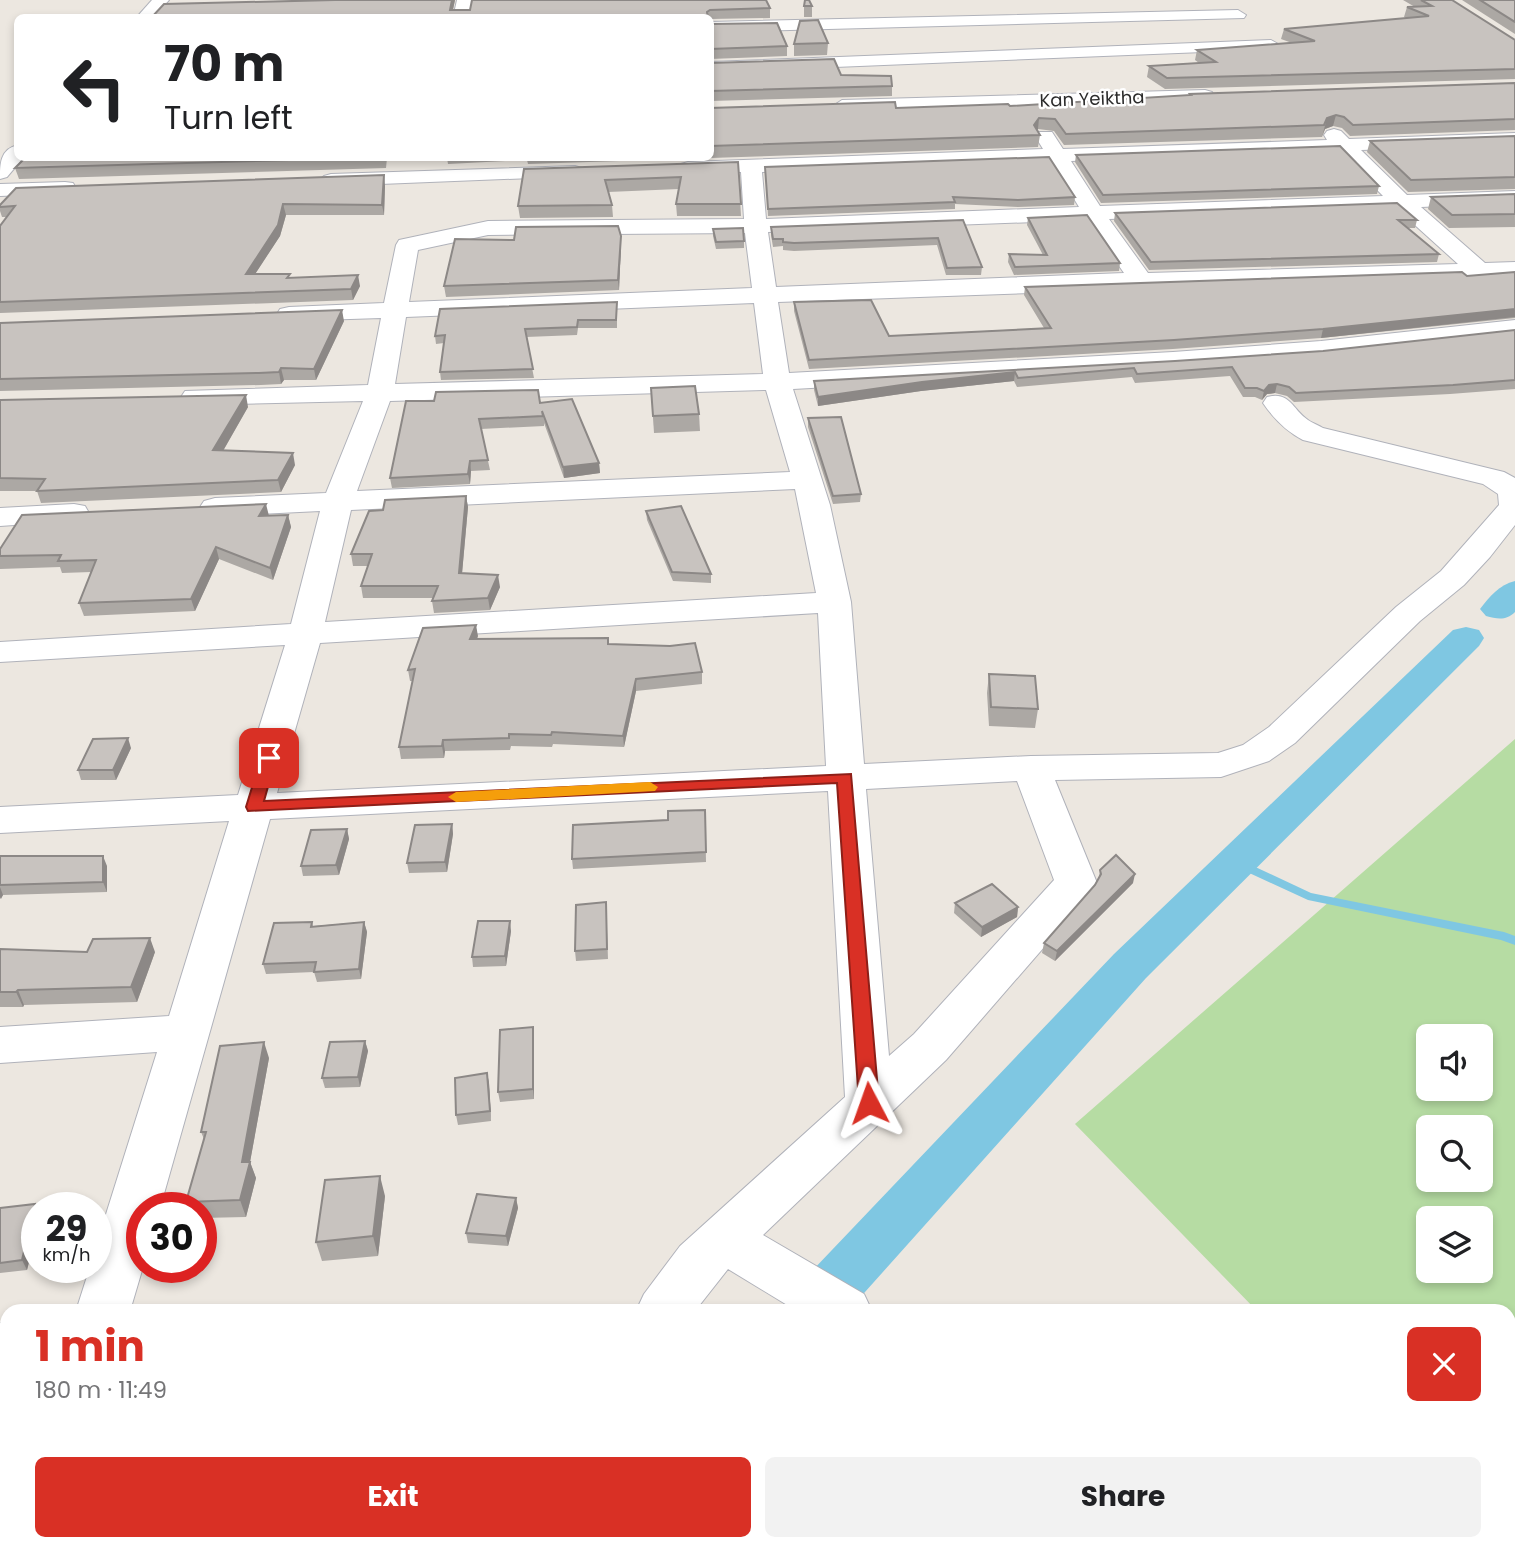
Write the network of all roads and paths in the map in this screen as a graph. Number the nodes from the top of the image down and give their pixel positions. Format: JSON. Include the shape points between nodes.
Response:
{"nodes":[{"id":1,"x":1221,"y":0,"type":"edge"},
{"id":2,"x":183,"y":5,"type":"edge"},
{"id":3,"x":154,"y":8,"type":"edge"},
{"id":4,"x":1238,"y":15,"type":"junction"},
{"id":5,"x":714,"y":28,"type":"edge"},
{"id":6,"x":846,"y":49,"type":"junction"},
{"id":7,"x":714,"y":66,"type":"edge"},
{"id":8,"x":1226,"y":95,"type":"edge"},
{"id":9,"x":845,"y":106,"type":"junction"},
{"id":10,"x":818,"y":107,"type":"edge"},
{"id":11,"x":1318,"y":119,"type":"edge"},
{"id":12,"x":1041,"y":132,"type":"edge"},
{"id":13,"x":1515,"y":139,"type":"edge"},
{"id":14,"x":14,"y":141,"type":"edge"},
{"id":15,"x":1343,"y":145,"type":"junction"},
{"id":16,"x":1057,"y":154,"type":"junction"},
{"id":17,"x":751,"y":166,"type":"junction"},
{"id":18,"x":437,"y":167,"type":"edge"},
{"id":19,"x":669,"y":168,"type":"edge"},
{"id":20,"x":601,"y":171,"type":"edge"},
{"id":21,"x":0,"y":173,"type":"edge"},
{"id":22,"x":314,"y":181,"type":"edge"},
{"id":23,"x":82,"y":188,"type":"edge"},
{"id":24,"x":0,"y":190,"type":"edge"},
{"id":25,"x":1515,"y":197,"type":"edge"},
{"id":26,"x":1401,"y":201,"type":"junction"},
{"id":27,"x":479,"y":212,"type":"junction"},
{"id":28,"x":1093,"y":212,"type":"junction"},
{"id":29,"x":755,"y":226,"type":"junction"},
{"id":30,"x":1515,"y":269,"type":"edge"},
{"id":31,"x":1480,"y":271,"type":"junction"},
{"id":32,"x":1141,"y":280,"type":"junction"},
{"id":33,"x":766,"y":296,"type":"junction"},
{"id":34,"x":394,"y":310,"type":"junction"},
{"id":35,"x":272,"y":315,"type":"edge"},
{"id":36,"x":1515,"y":328,"type":"edge"},
{"id":37,"x":777,"y":381,"type":"junction"},
{"id":38,"x":380,"y":392,"type":"junction"},
{"id":39,"x":176,"y":397,"type":"edge"},
{"id":40,"x":1277,"y":403,"type":"dead end"},
{"id":41,"x":807,"y":480,"type":"junction"},
{"id":42,"x":338,"y":501,"type":"junction"},
{"id":43,"x":189,"y":508,"type":"edge"},
{"id":44,"x":108,"y":512,"type":"edge"},
{"id":45,"x":0,"y":517,"type":"edge"},
{"id":46,"x":834,"y":602,"type":"junction"},
{"id":47,"x":305,"y":635,"type":"junction"},
{"id":48,"x":0,"y":652,"type":"edge"},
{"id":49,"x":1031,"y":768,"type":"junction"},
{"id":50,"x":845,"y":777,"type":"junction"},
{"id":51,"x":254,"y":807,"type":"junction"},
{"id":52,"x":0,"y":820,"type":"edge"},
{"id":53,"x":186,"y":1032,"type":"junction"},
{"id":54,"x":0,"y":1045,"type":"edge"},
{"id":55,"x":869,"y":1103,"type":"junction"},
{"id":56,"x":745,"y":1251,"type":"junction"},
{"id":57,"x":105,"y":1304,"type":"edge"},
{"id":58,"x":659,"y":1304,"type":"edge"},
{"id":59,"x":833,"y":1304,"type":"edge"}],
"edges":[{"from":1,"to":4,"type":"street"},
{"from":2,"to":3,"type":"street"},
{"from":4,"to":6,"type":"street"},
{"from":4,"to":6,"type":"street","via":[[1271,45]]},
{"from":5,"to":6,"type":"street"},
{"from":6,"to":7,"type":"street"},
{"from":6,"to":9,"type":"street"},
{"from":8,"to":9,"type":"street","name":"Kan Yeiktha"},
{"from":9,"to":10,"type":"street","name":"Kan Yeiktha"},
{"from":11,"to":15,"type":"street"},
{"from":12,"to":16,"type":"street"},
{"from":13,"to":15,"type":"street"},
{"from":14,"to":21,"type":"street"},
{"from":15,"to":16,"type":"street"},
{"from":15,"to":26,"type":"street"},
{"from":16,"to":17,"type":"street"},
{"from":16,"to":28,"type":"street"},
{"from":17,"to":19,"type":"street"},
{"from":17,"to":29,"type":"street"},
{"from":18,"to":20,"type":"street"},
{"from":18,"to":22,"type":"street"},
{"from":18,"to":27,"type":"street"},
{"from":23,"to":24,"type":"street"},
{"from":25,"to":26,"type":"street"},
{"from":26,"to":28,"type":"street"},
{"from":26,"to":31,"type":"street"},
{"from":27,"to":29,"type":"street"},
{"from":27,"to":34,"type":"street","via":[[407,245]]},
{"from":28,"to":29,"type":"street"},
{"from":28,"to":32,"type":"street"},
{"from":29,"to":33,"type":"street"},
{"from":30,"to":31,"type":"street"},
{"from":31,"to":32,"type":"street"},
{"from":32,"to":33,"type":"street"},
{"from":33,"to":34,"type":"street"},
{"from":33,"to":37,"type":"street"},
{"from":34,"to":35,"type":"street"},
{"from":34,"to":38,"type":"street"},
{"from":36,"to":37,"type":"street","via":[[1200,358]]},
{"from":37,"to":38,"type":"street"},
{"from":37,"to":41,"type":"street"},
{"from":38,"to":39,"type":"street"},
{"from":38,"to":42,"type":"street"},
{"from":40,"to":49,"type":"street","via":[[1297,426],[1313,434],[1493,478],[1513,490],[1514,505],[1457,573],[1282,735],[1256,753],[1221,765]]},
{"from":41,"to":42,"type":"street"},
{"from":41,"to":46,"type":"street"},
{"from":42,"to":43,"type":"street"},
{"from":42,"to":47,"type":"street"},
{"from":44,"to":45,"type":"street"},
{"from":46,"to":47,"type":"street"},
{"from":46,"to":50,"type":"street"},
{"from":47,"to":48,"type":"street"},
{"from":47,"to":51,"type":"street"},
{"from":49,"to":50,"type":"street"},
{"from":49,"to":55,"type":"street","via":[[1076,883],[930,1047]]},
{"from":50,"to":51,"type":"street"},
{"from":50,"to":55,"type":"street"},
{"from":51,"to":52,"type":"street"},
{"from":51,"to":53,"type":"street"},
{"from":53,"to":54,"type":"street"},
{"from":53,"to":57,"type":"street"},
{"from":55,"to":56,"type":"street"},
{"from":56,"to":58,"type":"street","via":[[699,1262]]},
{"from":56,"to":59,"type":"street"}]}
